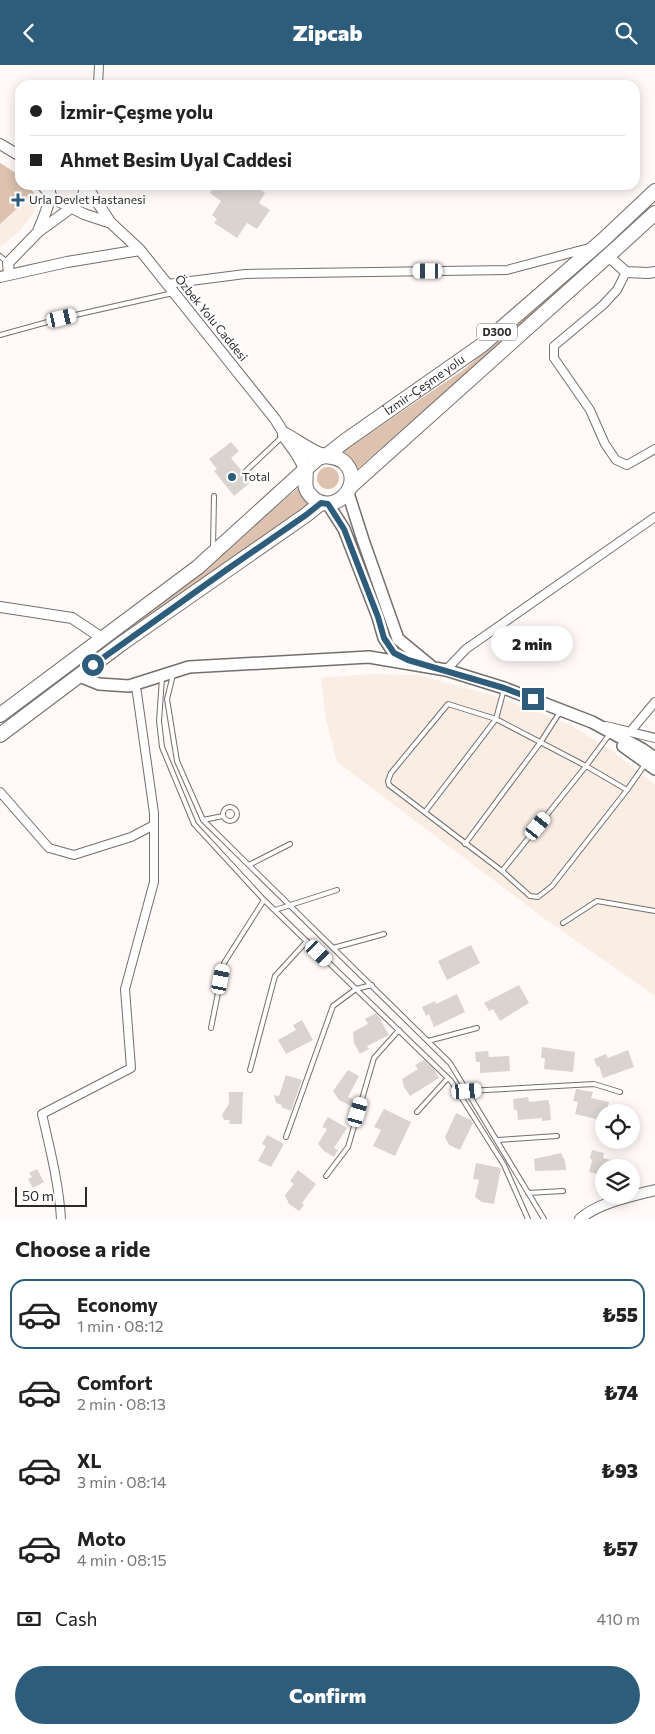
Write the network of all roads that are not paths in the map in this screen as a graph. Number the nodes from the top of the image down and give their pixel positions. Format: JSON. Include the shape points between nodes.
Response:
{"nodes":[{"id":1,"x":98,"y":65,"type":"edge"},
{"id":2,"x":98,"y":80,"type":"edge"},
{"id":3,"x":0,"y":145,"type":"edge"},
{"id":4,"x":15,"y":153,"type":"edge"},
{"id":5,"x":50,"y":190,"type":"edge"},
{"id":6,"x":84,"y":190,"type":"edge"},
{"id":7,"x":89,"y":190,"type":"edge"},
{"id":8,"x":655,"y":191,"type":"edge"},
{"id":9,"x":71,"y":208,"type":"junction"},
{"id":10,"x":655,"y":213,"type":"edge"},
{"id":11,"x":111,"y":223,"type":"junction"},
{"id":12,"x":38,"y":232,"type":"junction"},
{"id":13,"x":596,"y":246,"type":"junction"},
{"id":14,"x":140,"y":250,"type":"junction"},
{"id":15,"x":608,"y":256,"type":"junction"},
{"id":16,"x":3,"y":261,"type":"edge"},
{"id":17,"x":626,"y":272,"type":"junction"},
{"id":18,"x":655,"y":272,"type":"edge"},
{"id":19,"x":5,"y":275,"type":"edge"},
{"id":20,"x":170,"y":288,"type":"junction"},
{"id":21,"x":0,"y":335,"type":"edge"},
{"id":22,"x":285,"y":435,"type":"junction"},
{"id":23,"x":655,"y":449,"type":"edge"},
{"id":24,"x":326,"y":456,"type":"junction"},
{"id":25,"x":306,"y":469,"type":"junction"},
{"id":26,"x":246,"y":471,"type":"dead end"},
{"id":27,"x":350,"y":489,"type":"junction"},
{"id":28,"x":214,"y":496,"type":"dead end"},
{"id":29,"x":324,"y":503,"type":"junction"},
{"id":30,"x":655,"y":517,"type":"edge"},
{"id":31,"x":213,"y":553,"type":"junction"},
{"id":32,"x":0,"y":607,"type":"edge"},
{"id":33,"x":102,"y":638,"type":"junction"},
{"id":34,"x":434,"y":668,"type":"junction"},
{"id":35,"x":446,"y":670,"type":"junction"},
{"id":36,"x":174,"y":672,"type":"junction"},
{"id":37,"x":79,"y":676,"type":"junction"},
{"id":38,"x":162,"y":676,"type":"junction"},
{"id":39,"x":135,"y":684,"type":"junction"},
{"id":40,"x":504,"y":688,"type":"junction"},
{"id":41,"x":655,"y":702,"type":"edge"},
{"id":42,"x":561,"y":710,"type":"junction"},
{"id":43,"x":0,"y":715,"type":"edge"},
{"id":44,"x":496,"y":719,"type":"junction"},
{"id":45,"x":592,"y":723,"type":"junction"},
{"id":46,"x":630,"y":732,"type":"junction"},
{"id":47,"x":0,"y":735,"type":"edge"},
{"id":48,"x":609,"y":735,"type":"junction"},
{"id":49,"x":655,"y":738,"type":"edge"},
{"id":50,"x":540,"y":743,"type":"junction"},
{"id":51,"x":652,"y":763,"type":"edge"},
{"id":52,"x":586,"y":765,"type":"junction"},
{"id":53,"x":627,"y":789,"type":"junction"},
{"id":54,"x":0,"y":792,"type":"edge"},
{"id":55,"x":425,"y":812,"type":"junction"},
{"id":56,"x":223,"y":816,"type":"junction"},
{"id":57,"x":203,"y":819,"type":"junction"},
{"id":58,"x":154,"y":825,"type":"junction"},
{"id":59,"x":290,"y":843,"type":"dead end"},
{"id":60,"x":465,"y":844,"type":"junction"},
{"id":61,"x":249,"y":865,"type":"junction"},
{"id":62,"x":502,"y":871,"type":"junction"},
{"id":63,"x":337,"y":890,"type":"dead end"},
{"id":64,"x":264,"y":900,"type":"junction"},
{"id":65,"x":290,"y":905,"type":"junction"},
{"id":66,"x":275,"y":910,"type":"junction"},
{"id":67,"x":655,"y":911,"type":"edge"},
{"id":68,"x":563,"y":923,"type":"dead end"},
{"id":69,"x":384,"y":934,"type":"dead end"},
{"id":70,"x":307,"y":941,"type":"junction"},
{"id":71,"x":333,"y":948,"type":"junction"},
{"id":72,"x":372,"y":985,"type":"junction"},
{"id":73,"x":356,"y":989,"type":"junction"},
{"id":74,"x":211,"y":1028,"type":"dead end"},
{"id":75,"x":476,"y":1028,"type":"dead end"},
{"id":76,"x":399,"y":1030,"type":"junction"},
{"id":77,"x":428,"y":1041,"type":"junction"},
{"id":78,"x":250,"y":1070,"type":"dead end"},
{"id":79,"x":448,"y":1078,"type":"junction"},
{"id":80,"x":467,"y":1091,"type":"junction"},
{"id":81,"x":620,"y":1092,"type":"dead end"},
{"id":82,"x":417,"y":1112,"type":"dead end"},
{"id":83,"x":557,"y":1136,"type":"dead end"},
{"id":84,"x":286,"y":1137,"type":"dead end"},
{"id":85,"x":496,"y":1140,"type":"junction"},
{"id":86,"x":326,"y":1176,"type":"dead end"},
{"id":87,"x":655,"y":1189,"type":"edge"},
{"id":88,"x":563,"y":1191,"type":"dead end"},
{"id":89,"x":528,"y":1193,"type":"junction"},
{"id":90,"x":585,"y":1217,"type":"edge"},
{"id":91,"x":60,"y":1219,"type":"edge"},
{"id":92,"x":528,"y":1219,"type":"edge"},
{"id":93,"x":544,"y":1219,"type":"edge"}],
"edges":[{"from":1,"to":2,"type":"street"},
{"from":3,"to":4,"type":"street"},
{"from":5,"to":9,"type":"street","via":[[54,199]]},
{"from":5,"to":12,"type":"street"},
{"from":6,"to":9,"type":"street","via":[[82,198]]},
{"from":7,"to":11,"type":"street"},
{"from":8,"to":13,"type":"highway","name":"İzmir-Çeşme yolu","number":"D300"},
{"from":9,"to":11,"type":"street"},
{"from":9,"to":12,"type":"street"},
{"from":10,"to":15,"type":"highway","name":"İzmir-Çeşme yolu","number":"D300"},
{"from":11,"to":14,"type":"street","name":"Özbek Yolu Caddesi"},
{"from":12,"to":16,"type":"street"},
{"from":13,"to":20,"type":"street","via":[[507,270],[245,274]]},
{"from":13,"to":24,"type":"highway","name":"İzmir-Çeşme yolu","number":"D300","via":[[482,345]]},
{"from":14,"to":19,"type":"street"},
{"from":14,"to":20,"type":"street","name":"Özbek Yolu Caddesi"},
{"from":15,"to":17,"type":"street"},
{"from":15,"to":27,"type":"highway","name":"İzmir-Çeşme yolu","number":"D300"},
{"from":16,"to":19,"type":"street"},
{"from":17,"to":18,"type":"street"},
{"from":17,"to":23,"type":"street","via":[[617,290],[603,305],[554,346],[554,358],[590,410],[616,460],[627,465]]},
{"from":20,"to":21,"type":"lane"},
{"from":20,"to":22,"type":"street","name":"Özbek Yolu Caddesi"},
{"from":22,"to":24,"type":"highway"},
{"from":22,"to":25,"type":"highway"},
{"from":22,"to":26,"type":"lane"},
{"from":24,"to":25,"type":"highway","number":"D300","via":[[318,458]]},
{"from":24,"to":27,"type":"highway","via":[[340,459],[346,465],[350,471]]},
{"from":25,"to":29,"type":"highway","via":[[307,491],[315,500]]},
{"from":25,"to":31,"type":"highway","number":"D300"},
{"from":27,"to":29,"type":"highway","number":"D300","via":[[342,499]]},
{"from":27,"to":34,"type":"main road","via":[[362,540],[398,639]]},
{"from":28,"to":31,"type":"lane"},
{"from":29,"to":34,"type":"main road","via":[[344,529],[384,638],[394,653]]},
{"from":29,"to":37,"type":"highway","number":"D300"},
{"from":30,"to":35,"type":"street","via":[[466,649]]},
{"from":31,"to":33,"type":"highway","number":"D300"},
{"from":32,"to":33,"type":"street","via":[[72,618]]},
{"from":33,"to":43,"type":"highway","number":"D300"},
{"from":34,"to":35,"type":"main road"},
{"from":34,"to":36,"type":"main road","via":[[369,657],[189,667]]},
{"from":35,"to":40,"type":"main road"},
{"from":36,"to":38,"type":"main road"},
{"from":36,"to":57,"type":"lane","via":[[167,699],[177,761]]},
{"from":37,"to":39,"type":"main road","via":[[99,684]]},
{"from":37,"to":47,"type":"highway","number":"D300"},
{"from":38,"to":39,"type":"main road"},
{"from":38,"to":64,"type":"lane","via":[[159,721],[162,747],[194,824]]},
{"from":39,"to":58,"type":"street"},
{"from":40,"to":42,"type":"main road"},
{"from":40,"to":44,"type":"lane"},
{"from":41,"to":46,"type":"street"},
{"from":42,"to":45,"type":"main road"},
{"from":42,"to":50,"type":"lane"},
{"from":44,"to":50,"type":"lane"},
{"from":44,"to":55,"type":"lane"},
{"from":44,"to":55,"type":"lane","via":[[448,704],[391,773],[389,785]]},
{"from":45,"to":46,"type":"street"},
{"from":45,"to":48,"type":"main road"},
{"from":45,"to":51,"type":"main road","via":[[642,749]]},
{"from":46,"to":49,"type":"street"},
{"from":48,"to":51,"type":"main road"},
{"from":48,"to":52,"type":"lane"},
{"from":50,"to":52,"type":"lane"},
{"from":50,"to":60,"type":"lane"},
{"from":51,"to":53,"type":"lane"},
{"from":52,"to":53,"type":"lane"},
{"from":52,"to":62,"type":"lane"},
{"from":53,"to":62,"type":"lane","via":[[552,886],[538,897],[530,896]]},
{"from":54,"to":58,"type":"street","via":[[49,848],[74,855],[131,837]]},
{"from":55,"to":60,"type":"lane"},
{"from":56,"to":56,"type":"lane","via":[[230,822],[238,813],[233,807],[228,807]]},
{"from":56,"to":57,"type":"lane"},
{"from":57,"to":61,"type":"lane"},
{"from":58,"to":91,"type":"street","via":[[154,882],[125,989],[131,1068],[42,1114],[60,1201]]},
{"from":59,"to":61,"type":"lane"},
{"from":60,"to":62,"type":"lane"},
{"from":61,"to":65,"type":"lane"},
{"from":63,"to":65,"type":"lane"},
{"from":64,"to":66,"type":"lane"},
{"from":64,"to":74,"type":"lane","via":[[224,963]]},
{"from":65,"to":66,"type":"lane"},
{"from":65,"to":71,"type":"lane"},
{"from":66,"to":70,"type":"lane"},
{"from":67,"to":68,"type":"lane","via":[[597,901]]},
{"from":69,"to":71,"type":"lane"},
{"from":70,"to":73,"type":"lane"},
{"from":70,"to":78,"type":"lane","via":[[275,976]]},
{"from":71,"to":72,"type":"lane"},
{"from":72,"to":73,"type":"lane"},
{"from":72,"to":77,"type":"lane"},
{"from":73,"to":76,"type":"lane"},
{"from":73,"to":84,"type":"lane","via":[[334,1006]]},
{"from":75,"to":77,"type":"lane"},
{"from":76,"to":79,"type":"lane"},
{"from":76,"to":86,"type":"lane","via":[[374,1058],[348,1147]]},
{"from":77,"to":80,"type":"lane","via":[[450,1063]]},
{"from":79,"to":82,"type":"lane"},
{"from":79,"to":92,"type":"lane","via":[[504,1165]]},
{"from":80,"to":81,"type":"lane","via":[[594,1084]]},
{"from":80,"to":85,"type":"lane"},
{"from":83,"to":85,"type":"lane"},
{"from":85,"to":89,"type":"lane"},
{"from":87,"to":90,"type":"street","via":[[623,1199]]},
{"from":88,"to":89,"type":"lane"},
{"from":89,"to":93,"type":"lane"}]}
